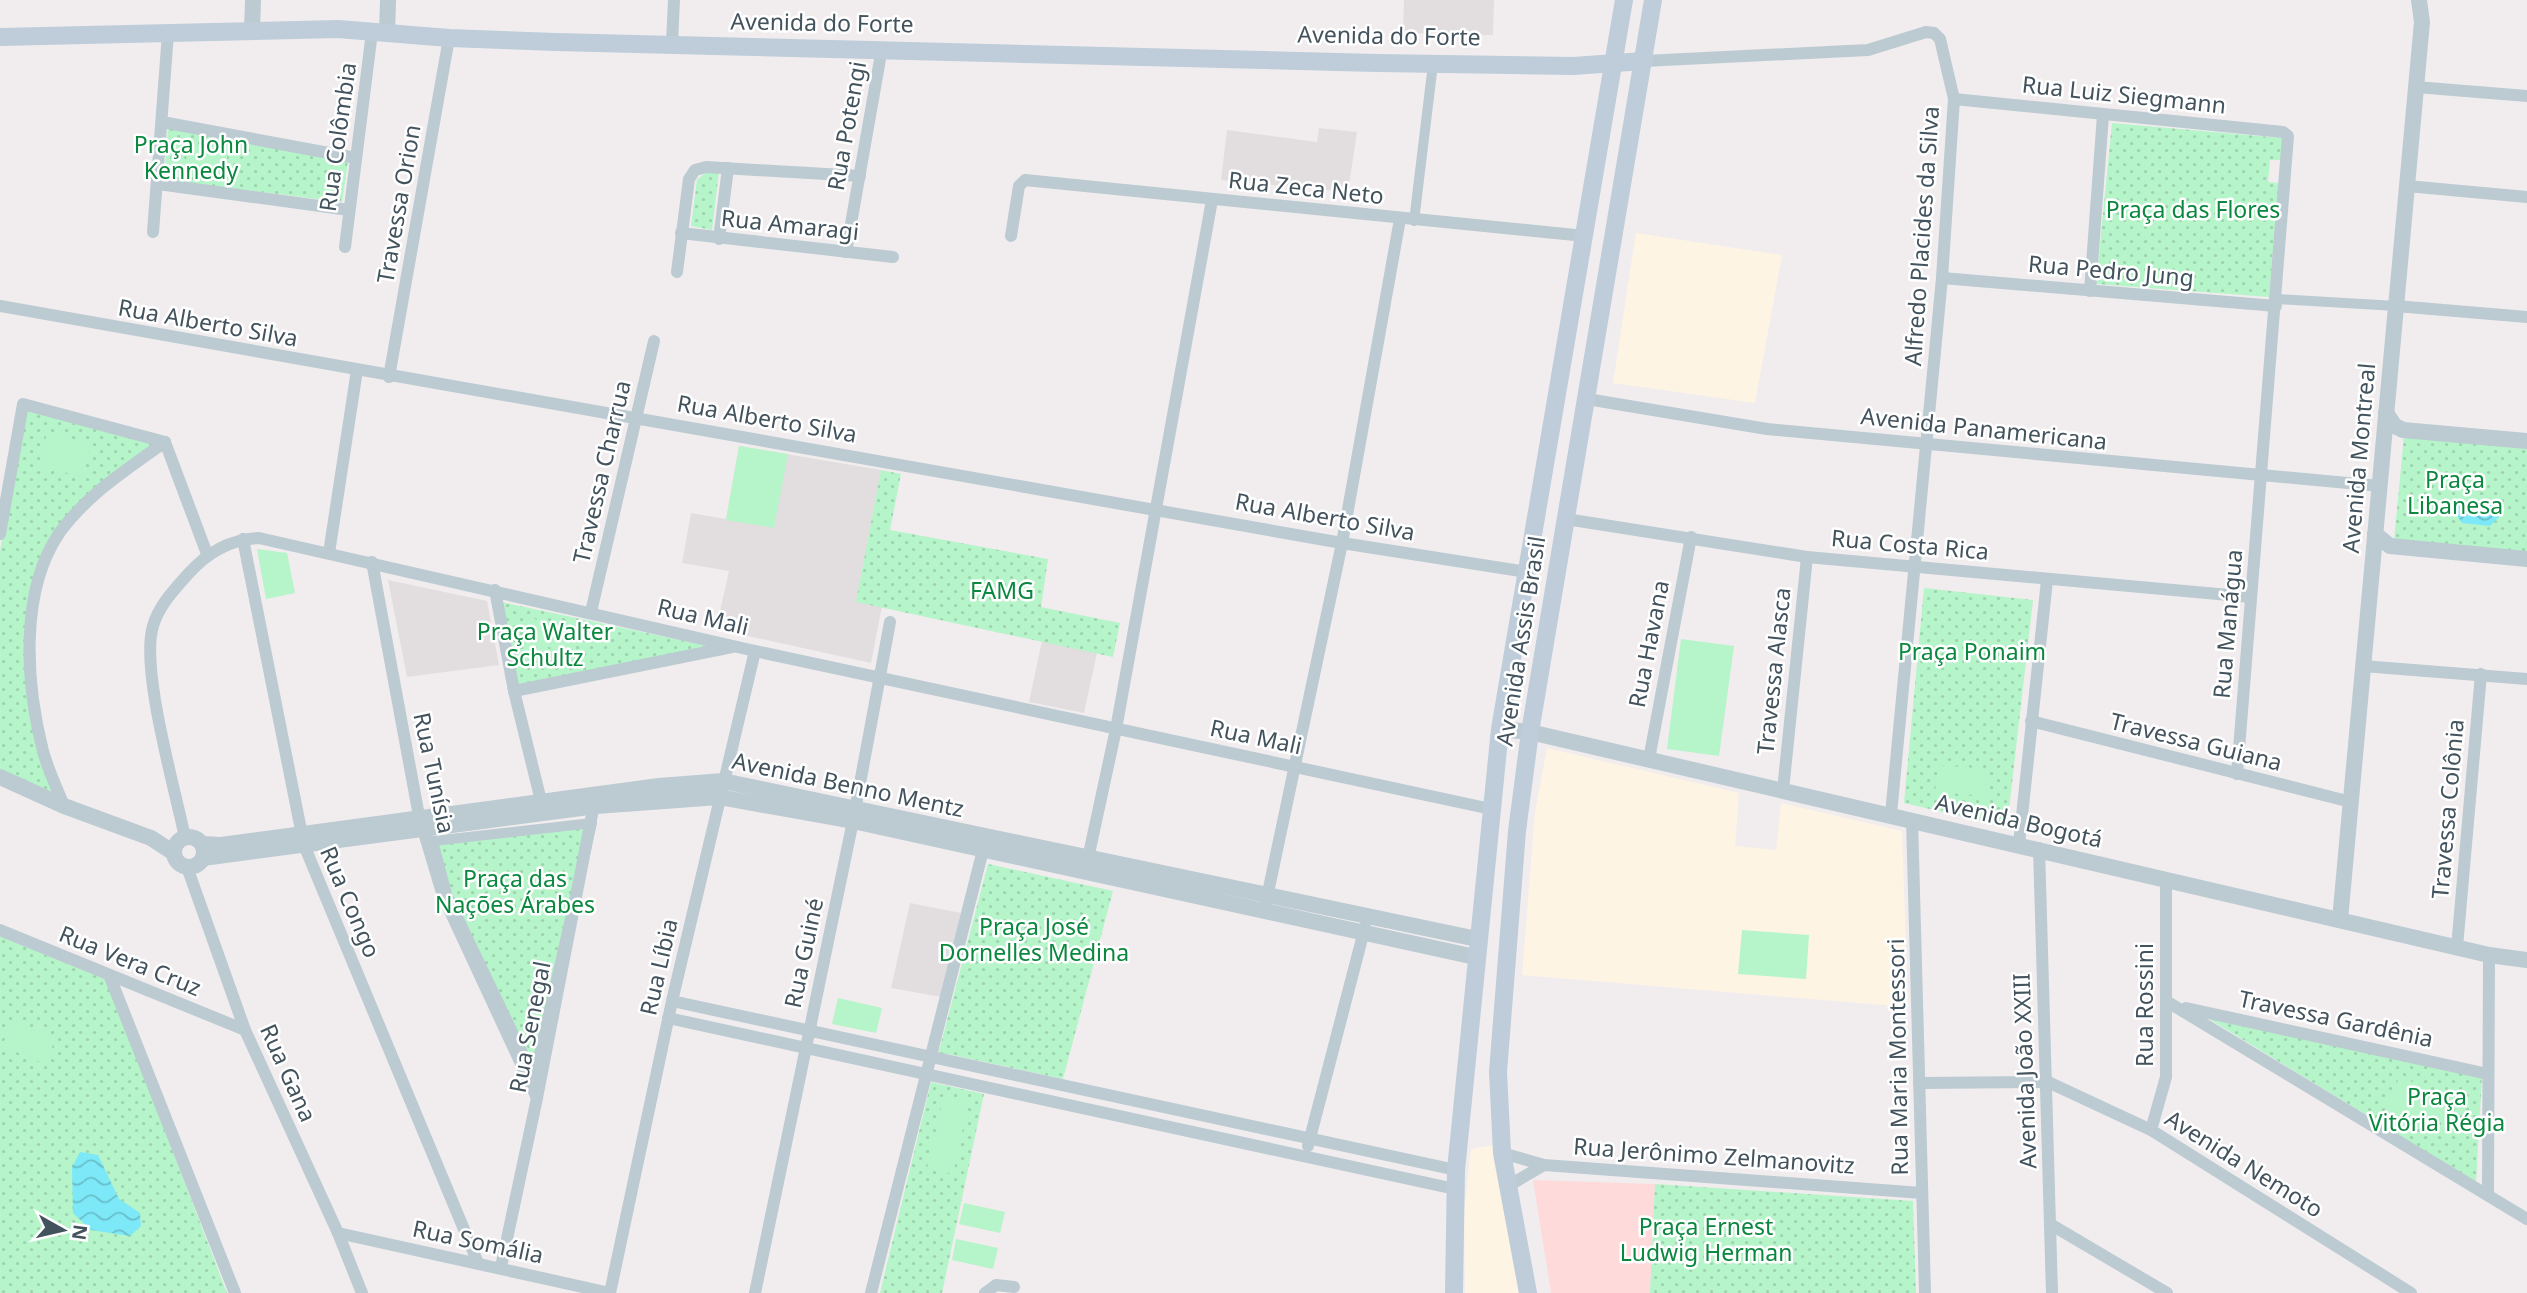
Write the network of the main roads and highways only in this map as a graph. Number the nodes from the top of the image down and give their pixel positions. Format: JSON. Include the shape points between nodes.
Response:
{"nodes":[{"id":1,"x":1624,"y":0,"type":"edge"},
{"id":2,"x":1653,"y":0,"type":"edge"},
{"id":3,"x":0,"y":37,"type":"edge"},
{"id":4,"x":1644,"y":61,"type":"junction"},
{"id":5,"x":1614,"y":65,"type":"junction"},
{"id":6,"x":1454,"y":1293,"type":"edge"},
{"id":7,"x":1528,"y":1293,"type":"edge"}],
"edges":[{"from":1,"to":5,"type":"main road","name":"Avenida Assis Brasil"},
{"from":2,"to":4,"type":"main road","name":"Avenida Assis Brasil"},
{"from":3,"to":5,"type":"main road","name":"Avenida do Forte","via":[[338,29],[449,38]]},
{"from":4,"to":5,"type":"main road","name":"Avenida do Forte"},
{"from":4,"to":7,"type":"main road","name":"Avenida Assis Brasil","via":[[1517,831],[1498,1072],[1502,1153]]},
{"from":5,"to":6,"type":"main road","name":"Avenida Assis Brasil","via":[[1500,729],[1455,1189]]}]}
